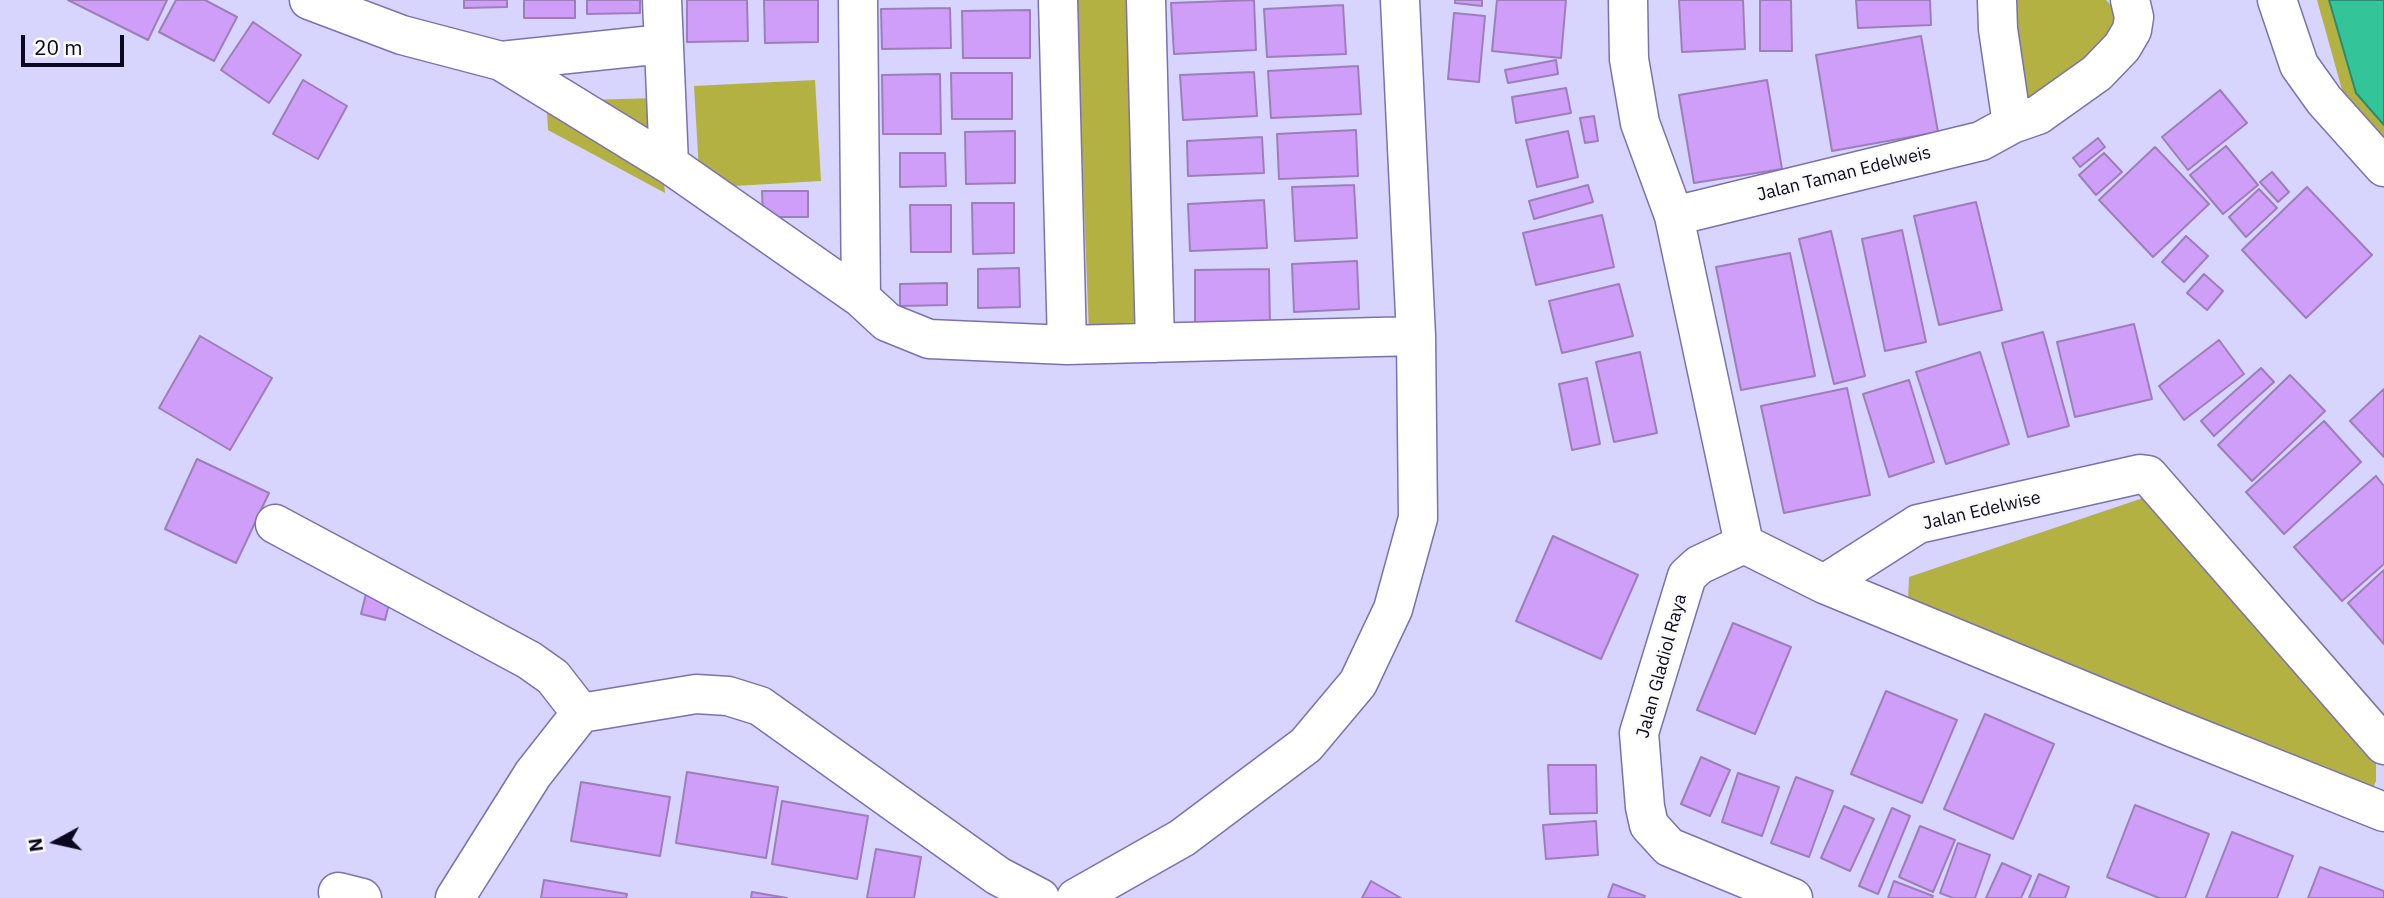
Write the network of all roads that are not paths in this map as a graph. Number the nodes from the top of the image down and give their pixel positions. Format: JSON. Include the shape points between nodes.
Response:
{"nodes":[{"id":1,"x":309,"y":0,"type":"edge"},
{"id":2,"x":662,"y":0,"type":"edge"},
{"id":3,"x":858,"y":0,"type":"edge"},
{"id":4,"x":1058,"y":0,"type":"edge"},
{"id":5,"x":1146,"y":0,"type":"edge"},
{"id":6,"x":1400,"y":0,"type":"edge"},
{"id":7,"x":1628,"y":0,"type":"edge"},
{"id":8,"x":1997,"y":0,"type":"edge"},
{"id":9,"x":2130,"y":0,"type":"edge"},
{"id":10,"x":2277,"y":0,"type":"edge"},
{"id":11,"x":663,"y":44,"type":"junction"},
{"id":12,"x":501,"y":61,"type":"junction"},
{"id":13,"x":2012,"y":124,"type":"junction"},
{"id":14,"x":668,"y":164,"type":"junction"},
{"id":15,"x":2384,"y":167,"type":"edge"},
{"id":16,"x":1674,"y":216,"type":"junction"},
{"id":17,"x":862,"y":298,"type":"junction"},
{"id":18,"x":1416,"y":336,"type":"junction"},
{"id":19,"x":1155,"y":343,"type":"junction"},
{"id":20,"x":1067,"y":345,"type":"junction"},
{"id":21,"x":275,"y":524,"type":"dead end"},
{"id":22,"x":1744,"y":544,"type":"junction"},
{"id":23,"x":1824,"y":584,"type":"junction"},
{"id":24,"x":582,"y":713,"type":"junction"},
{"id":25,"x":2384,"y":745,"type":"edge"},
{"id":26,"x":2384,"y":812,"type":"edge"},
{"id":27,"x":986,"y":887,"type":"edge"},
{"id":28,"x":455,"y":898,"type":"edge"},
{"id":29,"x":1040,"y":898,"type":"edge"},
{"id":30,"x":1076,"y":898,"type":"edge"},
{"id":31,"x":1793,"y":898,"type":"edge"}],
"edges":[{"from":1,"to":12,"type":"street","via":[[402,36]]},
{"from":2,"to":11,"type":"street"},
{"from":3,"to":17,"type":"street"},
{"from":4,"to":20,"type":"street"},
{"from":5,"to":19,"type":"street"},
{"from":6,"to":18,"type":"street"},
{"from":7,"to":16,"type":"street","via":[[1629,59],[1640,123]]},
{"from":8,"to":13,"type":"street"},
{"from":9,"to":13,"type":"street","name":"Jalan Taman Edelweis","via":[[2132,30],[2122,47],[2097,73],[2038,115]]},
{"from":10,"to":15,"type":"street","via":[[2299,65]]},
{"from":11,"to":12,"type":"street"},
{"from":11,"to":14,"type":"street"},
{"from":12,"to":14,"type":"street"},
{"from":13,"to":16,"type":"street","name":"Jalan Taman Edelweis","via":[[1981,141]]},
{"from":14,"to":17,"type":"street"},
{"from":16,"to":22,"type":"street"},
{"from":17,"to":20,"type":"street","via":[[887,322],[929,339]]},
{"from":18,"to":19,"type":"street"},
{"from":18,"to":30,"type":"street","via":[[1418,519],[1394,609],[1358,683],[1306,745],[1182,838]]},
{"from":19,"to":20,"type":"street"},
{"from":21,"to":24,"type":"street","via":[[529,660],[553,677]]},
{"from":22,"to":23,"type":"street"},
{"from":22,"to":31,"type":"street","name":"Jalan Gladiol Raya","via":[[1699,565],[1687,576],[1639,733],[1645,807],[1649,825],[1669,847]]},
{"from":23,"to":25,"type":"street","name":"Jalan Edelwise","via":[[1918,524],[2148,475]]},
{"from":23,"to":26,"type":"street"},
{"from":24,"to":27,"type":"street","via":[[696,694],[728,696],[760,706]]},
{"from":24,"to":28,"type":"street","via":[[533,774]]},
{"from":27,"to":29,"type":"street"}]}
